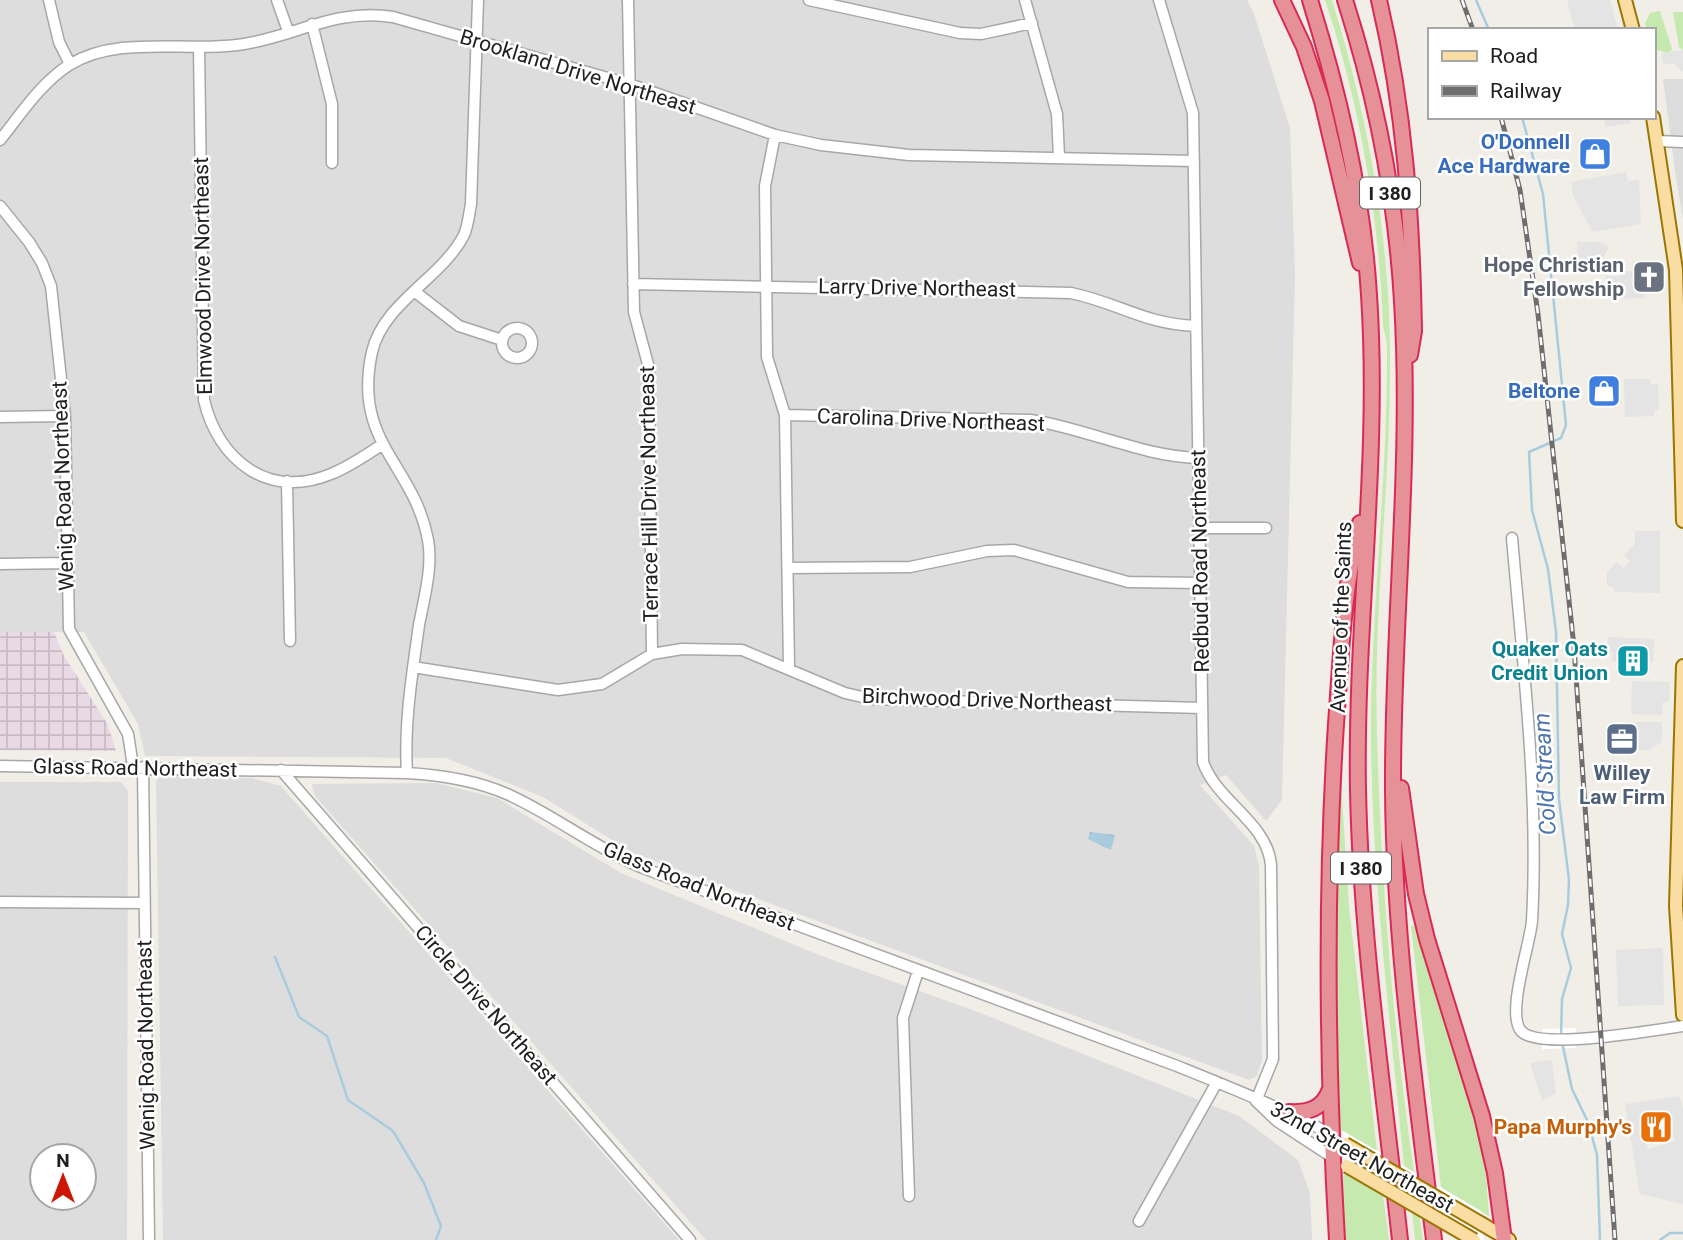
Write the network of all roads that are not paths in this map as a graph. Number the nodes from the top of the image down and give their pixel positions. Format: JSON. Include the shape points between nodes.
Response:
{"nodes":[{"id":1,"x":49,"y":0,"type":"edge"},
{"id":2,"x":277,"y":0,"type":"edge"},
{"id":3,"x":478,"y":0,"type":"edge"},
{"id":4,"x":628,"y":0,"type":"edge"},
{"id":5,"x":809,"y":0,"type":"edge"},
{"id":6,"x":1026,"y":0,"type":"edge"},
{"id":7,"x":1159,"y":0,"type":"edge"},
{"id":8,"x":1282,"y":0,"type":"edge"},
{"id":9,"x":1310,"y":0,"type":"edge"},
{"id":10,"x":1345,"y":0,"type":"edge"},
{"id":11,"x":1379,"y":0,"type":"edge"},
{"id":12,"x":1625,"y":0,"type":"edge"},
{"id":13,"x":1032,"y":23,"type":"junction"},
{"id":14,"x":312,"y":24,"type":"junction"},
{"id":15,"x":1632,"y":28,"type":"edge"},
{"id":16,"x":288,"y":31,"type":"junction"},
{"id":17,"x":477,"y":41,"type":"junction"},
{"id":18,"x":199,"y":47,"type":"junction"},
{"id":19,"x":70,"y":65,"type":"junction"},
{"id":20,"x":629,"y":84,"type":"junction"},
{"id":21,"x":1653,"y":119,"type":"edge"},
{"id":22,"x":775,"y":135,"type":"junction"},
{"id":23,"x":0,"y":140,"type":"edge"},
{"id":24,"x":1657,"y":141,"type":"junction"},
{"id":25,"x":1683,"y":142,"type":"edge"},
{"id":26,"x":1059,"y":157,"type":"junction"},
{"id":27,"x":1194,"y":161,"type":"junction"},
{"id":28,"x":332,"y":163,"type":"dead end"},
{"id":29,"x":0,"y":206,"type":"edge"},
{"id":30,"x":1679,"y":270,"type":"edge"},
{"id":31,"x":633,"y":284,"type":"junction"},
{"id":32,"x":766,"y":285,"type":"junction"},
{"id":33,"x":414,"y":291,"type":"junction"},
{"id":34,"x":1369,"y":294,"type":"junction"},
{"id":35,"x":1196,"y":326,"type":"junction"},
{"id":36,"x":502,"y":340,"type":"dead end"},
{"id":37,"x":1404,"y":391,"type":"junction"},
{"id":38,"x":1682,"y":397,"type":"edge"},
{"id":39,"x":785,"y":415,"type":"junction"},
{"id":40,"x":65,"y":416,"type":"junction"},
{"id":41,"x":0,"y":417,"type":"edge"},
{"id":42,"x":383,"y":444,"type":"junction"},
{"id":43,"x":1198,"y":458,"type":"junction"},
{"id":44,"x":287,"y":481,"type":"junction"},
{"id":45,"x":1367,"y":495,"type":"junction"},
{"id":46,"x":1683,"y":521,"type":"edge"},
{"id":47,"x":1200,"y":528,"type":"junction"},
{"id":48,"x":1266,"y":528,"type":"dead end"},
{"id":49,"x":1512,"y":538,"type":"dead end"},
{"id":50,"x":67,"y":563,"type":"junction"},
{"id":51,"x":0,"y":564,"type":"edge"},
{"id":52,"x":788,"y":568,"type":"junction"},
{"id":53,"x":1200,"y":583,"type":"junction"},
{"id":54,"x":290,"y":641,"type":"dead end"},
{"id":55,"x":652,"y":654,"type":"junction"},
{"id":56,"x":1683,"y":666,"type":"edge"},
{"id":57,"x":413,"y":667,"type":"junction"},
{"id":58,"x":789,"y":667,"type":"junction"},
{"id":59,"x":1202,"y":708,"type":"junction"},
{"id":60,"x":1393,"y":727,"type":"junction"},
{"id":61,"x":0,"y":766,"type":"edge"},
{"id":62,"x":138,"y":767,"type":"junction"},
{"id":63,"x":281,"y":771,"type":"junction"},
{"id":64,"x":407,"y":774,"type":"junction"},
{"id":65,"x":0,"y":902,"type":"edge"},
{"id":66,"x":144,"y":903,"type":"junction"},
{"id":67,"x":918,"y":971,"type":"junction"},
{"id":68,"x":1683,"y":1014,"type":"edge"},
{"id":69,"x":1683,"y":1026,"type":"edge"},
{"id":70,"x":1217,"y":1082,"type":"junction"},
{"id":71,"x":1331,"y":1084,"type":"junction"},
{"id":72,"x":1256,"y":1101,"type":"junction"},
{"id":73,"x":1289,"y":1112,"type":"junction"},
{"id":74,"x":1332,"y":1135,"type":"junction"},
{"id":75,"x":1332,"y":1157,"type":"junction"},
{"id":76,"x":909,"y":1196,"type":"dead end"},
{"id":77,"x":1139,"y":1221,"type":"dead end"},
{"id":78,"x":1506,"y":1239,"type":"edge"},
{"id":79,"x":149,"y":1240,"type":"edge"},
{"id":80,"x":690,"y":1240,"type":"edge"},
{"id":81,"x":1337,"y":1240,"type":"edge"},
{"id":82,"x":1400,"y":1240,"type":"edge"},
{"id":83,"x":1434,"y":1240,"type":"edge"},
{"id":84,"x":1474,"y":1240,"type":"edge"}],
"edges":[{"from":1,"to":19,"type":"street"},
{"from":2,"to":16,"type":"street"},
{"from":3,"to":17,"type":"street"},
{"from":4,"to":20,"type":"street","name":"Terrace Hill Drive Northeast"},
{"from":5,"to":13,"type":"street","via":[[960,33],[1000,32]]},
{"from":6,"to":13,"type":"street"},
{"from":7,"to":27,"type":"street","name":"Redbud Road Northeast","via":[[1193,113]]},
{"from":8,"to":34,"type":"highway","via":[[1322,101]]},
{"from":9,"to":34,"type":"highway","name":"Avenue of the Saints","number":"I 380","via":[[1349,146]]},
{"from":10,"to":37,"type":"highway","number":"I 380","via":[[1373,102],[1390,193],[1402,302]]},
{"from":11,"to":37,"type":"highway","via":[[1394,62],[1407,156],[1414,331]]},
{"from":12,"to":15,"type":"main road"},
{"from":13,"to":26,"type":"street","via":[[1057,114]]},
{"from":14,"to":16,"type":"street","name":"Brookland Drive Northeast"},
{"from":14,"to":17,"type":"street","name":"Brookland Drive Northeast","via":[[369,13]]},
{"from":14,"to":28,"type":"street","via":[[332,104]]},
{"from":16,"to":18,"type":"street","name":"Brookland Drive Northeast","via":[[239,45]]},
{"from":17,"to":20,"type":"street","name":"Brookland Drive Northeast"},
{"from":17,"to":33,"type":"street","via":[[471,204],[464,234]]},
{"from":18,"to":19,"type":"street","name":"Brookland Drive Northeast","via":[[121,48]]},
{"from":18,"to":44,"type":"street","name":"Elmwood Drive Northeast","via":[[204,400],[210,426],[239,464]]},
{"from":19,"to":23,"type":"street","name":"Brookland Drive Northeast","via":[[51,79]]},
{"from":20,"to":22,"type":"street","name":"Brookland Drive Northeast"},
{"from":20,"to":31,"type":"street","name":"Terrace Hill Drive Northeast"},
{"from":21,"to":24,"type":"main road"},
{"from":22,"to":26,"type":"street","name":"Brookland Drive Northeast","via":[[845,149],[909,155]]},
{"from":22,"to":32,"type":"street","via":[[765,186]]},
{"from":24,"to":25,"type":"street"},
{"from":24,"to":30,"type":"main road"},
{"from":26,"to":27,"type":"street","name":"Brookland Drive Northeast"},
{"from":27,"to":35,"type":"street","name":"Redbud Road Northeast"},
{"from":29,"to":40,"type":"street","name":"Wenig Road Northeast","via":[[42,262],[51,286]]},
{"from":30,"to":38,"type":"main road"},
{"from":31,"to":32,"type":"street","name":"Larry Drive Northeast"},
{"from":31,"to":55,"type":"street","name":"Terrace Hill Drive Northeast","via":[[634,312],[649,368]]},
{"from":32,"to":35,"type":"street","name":"Larry Drive Northeast","via":[[1071,293],[1098,299],[1143,319]]},
{"from":32,"to":39,"type":"street","via":[[767,357]]},
{"from":33,"to":36,"type":"street","via":[[458,326]]},
{"from":33,"to":42,"type":"street","via":[[386,323],[373,347],[367,373],[369,410]]},
{"from":34,"to":45,"type":"highway","name":"Avenue of the Saints","number":"I 380","via":[[1372,405]]},
{"from":35,"to":43,"type":"street","name":"Redbud Road Northeast"},
{"from":37,"to":60,"type":"highway","number":"I 380"},
{"from":38,"to":46,"type":"main road"},
{"from":39,"to":43,"type":"street","name":"Carolina Drive Northeast","via":[[1031,420],[1173,457]]},
{"from":39,"to":52,"type":"street"},
{"from":40,"to":41,"type":"street"},
{"from":40,"to":50,"type":"street","name":"Wenig Road Northeast"},
{"from":42,"to":44,"type":"street","name":"Elmwood Drive Northeast","via":[[330,475]]},
{"from":42,"to":57,"type":"street","via":[[414,501],[428,542]]},
{"from":43,"to":47,"type":"street","name":"Redbud Road Northeast"},
{"from":44,"to":54,"type":"street"},
{"from":45,"to":71,"type":"highway","via":[[1345,608],[1332,770]]},
{"from":45,"to":82,"type":"highway","name":"Avenue of the Saints","number":"I 380","via":[[1358,732],[1360,856]]},
{"from":47,"to":48,"type":"street"},
{"from":47,"to":53,"type":"street","name":"Redbud Road Northeast"},
{"from":49,"to":69,"type":"street","via":[[1527,702],[1534,881],[1516,1011],[1522,1032],[1531,1038],[1576,1038]]},
{"from":50,"to":51,"type":"street"},
{"from":50,"to":62,"type":"street","name":"Wenig Road Northeast","via":[[69,629],[128,734]]},
{"from":52,"to":53,"type":"street","via":[[910,566],[1014,550],[1128,582]]},
{"from":52,"to":58,"type":"street"},
{"from":53,"to":59,"type":"street","name":"Redbud Road Northeast"},
{"from":55,"to":57,"type":"street","name":"Birchwood Drive Northeast","via":[[602,684],[580,689],[558,690]]},
{"from":55,"to":58,"type":"street","name":"Birchwood Drive Northeast","via":[[681,649],[742,650]]},
{"from":56,"to":68,"type":"main road","via":[[1676,925]]},
{"from":57,"to":64,"type":"street","via":[[405,739]]},
{"from":58,"to":59,"type":"street","name":"Birchwood Drive Northeast","via":[[845,693],[871,699]]},
{"from":59,"to":72,"type":"street","name":"Redbud Road Northeast","via":[[1208,776],[1258,831],[1270,854],[1273,1059]]},
{"from":60,"to":78,"type":"highway","via":[[1416,894],[1482,1116]]},
{"from":60,"to":83,"type":"highway","number":"I 380","via":[[1399,939]]},
{"from":61,"to":62,"type":"street","name":"Glass Road Northeast"},
{"from":62,"to":63,"type":"street","name":"Glass Road Northeast"},
{"from":62,"to":66,"type":"street","name":"Wenig Road Northeast"},
{"from":63,"to":64,"type":"street","name":"Glass Road Northeast"},
{"from":63,"to":80,"type":"street","name":"Circle Drive Northeast"},
{"from":64,"to":67,"type":"street","name":"Glass Road Northeast","via":[[452,777],[506,794],[612,855]]},
{"from":65,"to":66,"type":"street"},
{"from":66,"to":79,"type":"street","name":"Wenig Road Northeast"},
{"from":67,"to":70,"type":"street","name":"Glass Road Northeast"},
{"from":67,"to":76,"type":"street","via":[[903,1018]]},
{"from":70,"to":72,"type":"street","name":"Glass Road Northeast"},
{"from":70,"to":77,"type":"street"},
{"from":71,"to":73,"type":"highway","via":[[1319,1107]]},
{"from":71,"to":74,"type":"highway"},
{"from":72,"to":73,"type":"street","name":"32nd Street Northeast"},
{"from":72,"to":75,"type":"street","name":"32nd Street Northeast","via":[[1277,1121]]},
{"from":73,"to":74,"type":"street","name":"32nd Street Northeast"},
{"from":74,"to":75,"type":"highway"},
{"from":74,"to":78,"type":"main road","name":"32nd Street Northeast","bridge":true},
{"from":75,"to":81,"type":"highway"},
{"from":75,"to":84,"type":"main road","name":"32nd Street Northeast","bridge":true}]}
